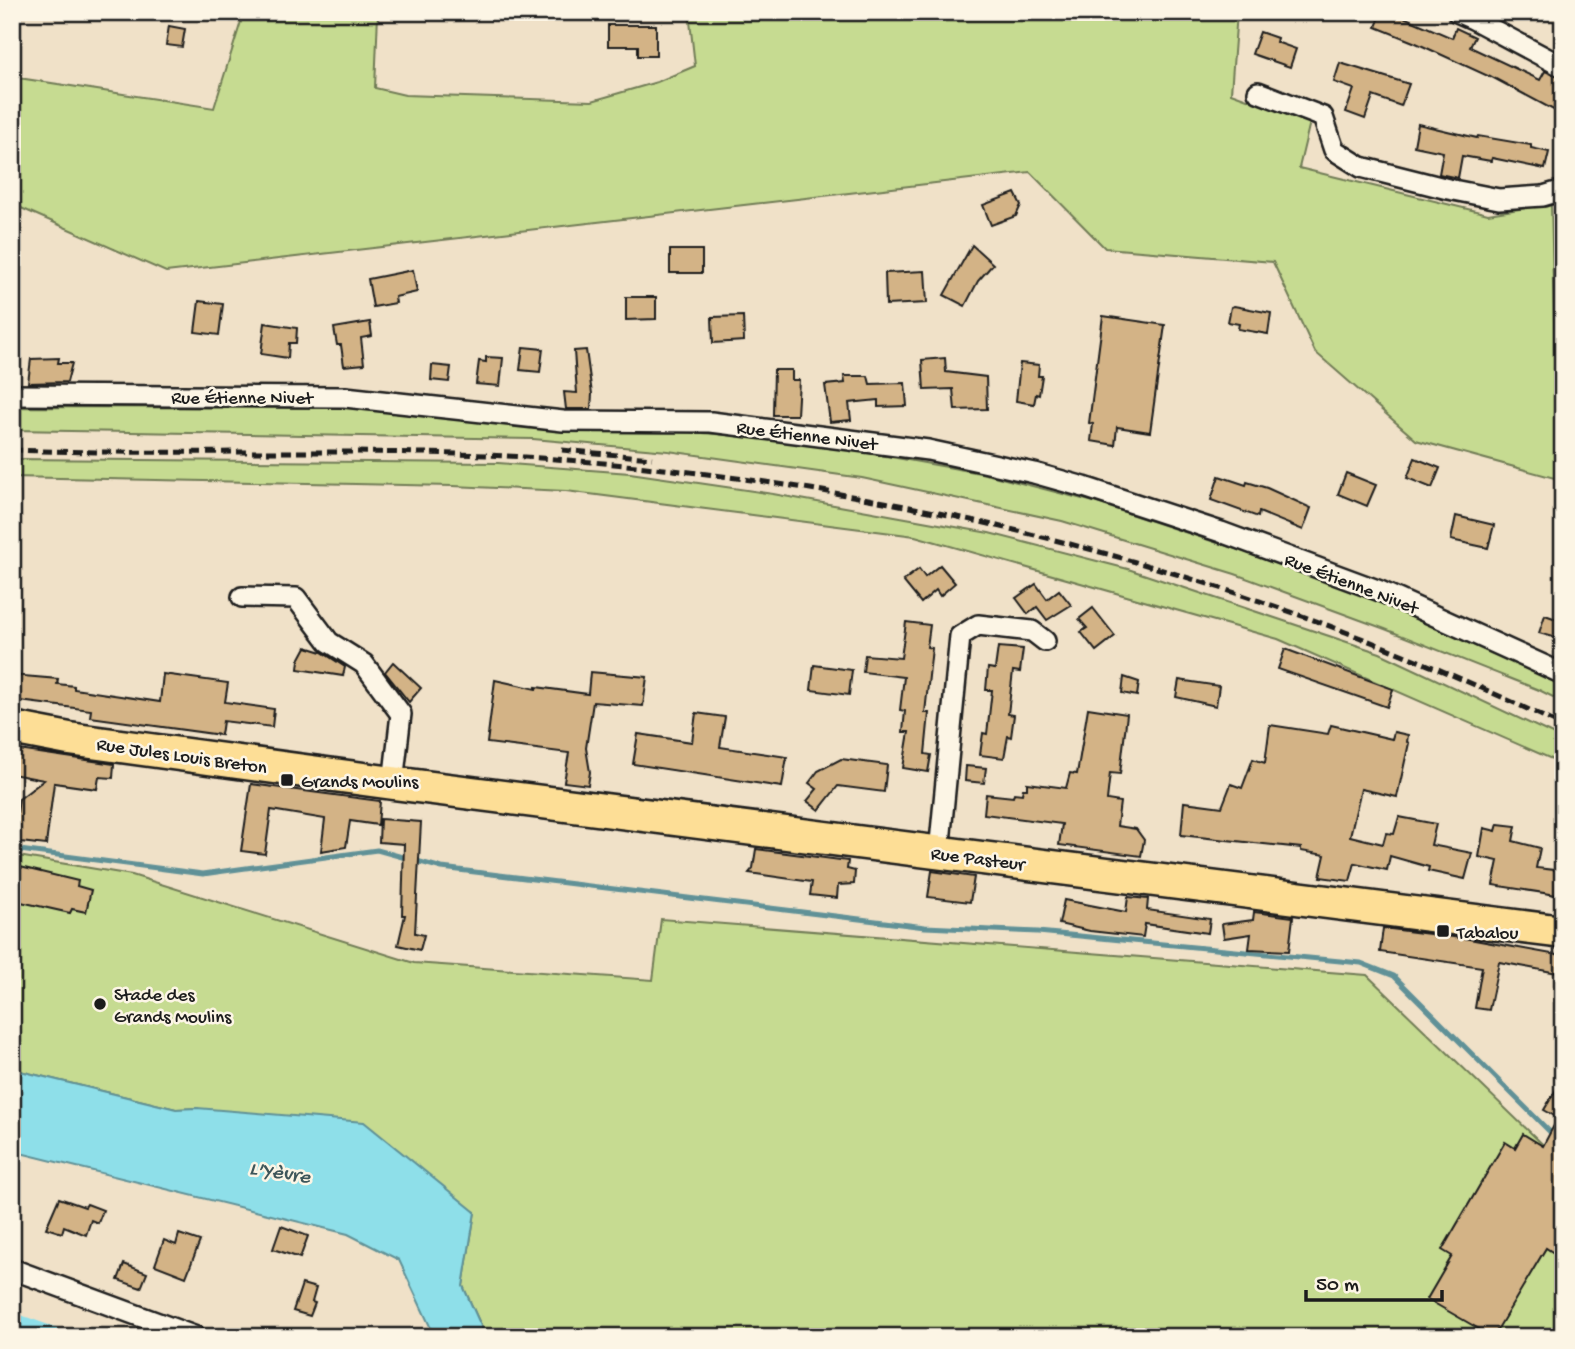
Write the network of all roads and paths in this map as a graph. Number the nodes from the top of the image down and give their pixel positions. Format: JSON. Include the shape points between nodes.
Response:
{"nodes":[{"id":1,"x":1457,"y":12,"type":"edge"},
{"id":2,"x":1563,"y":67,"type":"edge"},
{"id":3,"x":1258,"y":92,"type":"dead end"},
{"id":4,"x":1563,"y":190,"type":"edge"},
{"id":5,"x":12,"y":395,"type":"edge"},
{"id":6,"x":242,"y":597,"type":"dead end"},
{"id":7,"x":1045,"y":641,"type":"dead end"},
{"id":8,"x":1563,"y":674,"type":"edge"},
{"id":9,"x":12,"y":728,"type":"edge"},
{"id":10,"x":393,"y":783,"type":"junction"},
{"id":11,"x":939,"y":853,"type":"junction"},
{"id":12,"x":1563,"y":932,"type":"edge"},
{"id":13,"x":12,"y":1269,"type":"edge"},
{"id":14,"x":196,"y":1337,"type":"edge"}],
"edges":[{"from":1,"to":2,"type":"street"},
{"from":3,"to":4,"type":"street","via":[[1323,117],[1335,150],[1361,167],[1499,199]]},
{"from":5,"to":8,"type":"street","name":"Rue Étienne Nivet","via":[[345,397],[563,421],[745,425],[928,450],[1071,483],[1222,532],[1380,591]]},
{"from":6,"to":10,"type":"street","via":[[296,598],[329,642],[364,664],[401,714]]},
{"from":7,"to":11,"type":"street","via":[[1032,631],[978,625],[960,636]]},
{"from":9,"to":10,"type":"main road","name":"Rue Jules Louis Breton"},
{"from":10,"to":11,"type":"main road","name":"Rue Pasteur"},
{"from":11,"to":12,"type":"main road","name":"Rue Pasteur"},
{"from":13,"to":14,"type":"street"}]}
